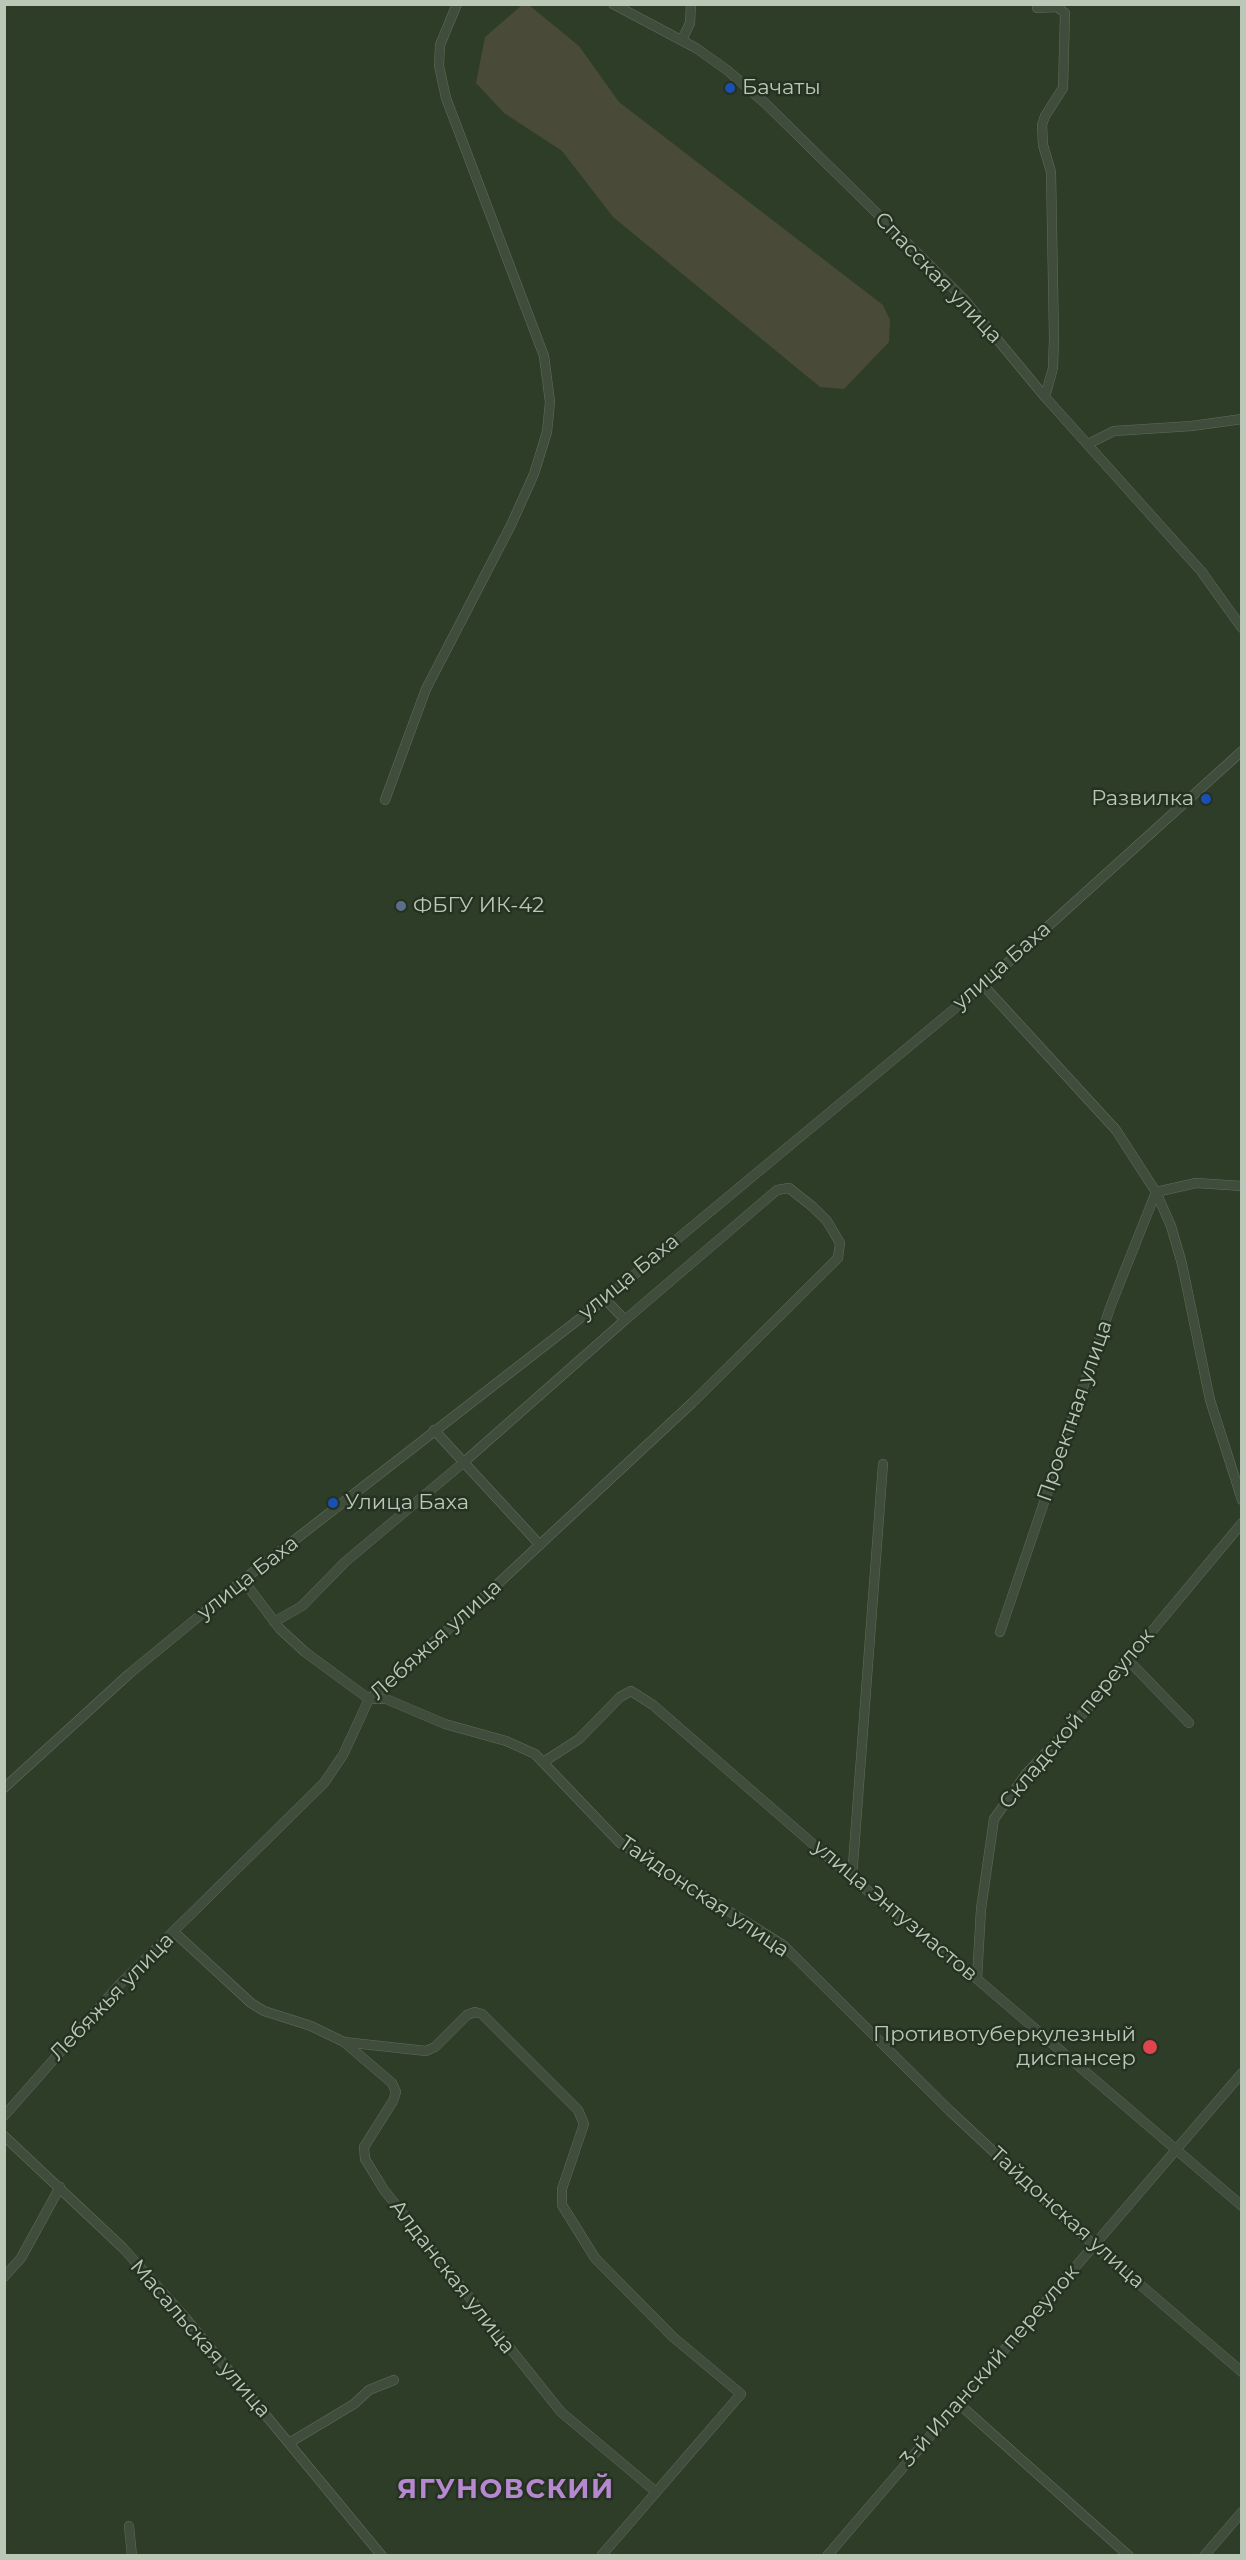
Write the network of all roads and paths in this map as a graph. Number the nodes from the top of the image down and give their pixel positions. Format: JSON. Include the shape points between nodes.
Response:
{"nodes":[{"id":1,"x":457,"y":4,"type":"edge"},
{"id":2,"x":613,"y":4,"type":"edge"},
{"id":3,"x":691,"y":4,"type":"edge"},
{"id":4,"x":1037,"y":8,"type":"dead end"},
{"id":5,"x":682,"y":40,"type":"junction"},
{"id":6,"x":1045,"y":396,"type":"junction"},
{"id":7,"x":1242,"y":419,"type":"edge"},
{"id":8,"x":1088,"y":444,"type":"junction"},
{"id":9,"x":1242,"y":628,"type":"edge"},
{"id":10,"x":1242,"y":751,"type":"edge"},
{"id":11,"x":385,"y":800,"type":"dead end"},
{"id":12,"x":983,"y":985,"type":"junction"},
{"id":13,"x":1242,"y":1186,"type":"edge"},
{"id":14,"x":1156,"y":1192,"type":"junction"},
{"id":15,"x":605,"y":1299,"type":"junction"},
{"id":16,"x":625,"y":1320,"type":"junction"},
{"id":17,"x":434,"y":1430,"type":"junction"},
{"id":18,"x":464,"y":1462,"type":"junction"},
{"id":19,"x":883,"y":1464,"type":"dead end"},
{"id":20,"x":1242,"y":1500,"type":"edge"},
{"id":21,"x":1242,"y":1523,"type":"edge"},
{"id":22,"x":540,"y":1545,"type":"junction"},
{"id":23,"x":243,"y":1580,"type":"junction"},
{"id":24,"x":274,"y":1622,"type":"junction"},
{"id":25,"x":1000,"y":1632,"type":"dead end"},
{"id":26,"x":1128,"y":1660,"type":"junction"},
{"id":27,"x":369,"y":1699,"type":"junction"},
{"id":28,"x":1189,"y":1723,"type":"dead end"},
{"id":29,"x":545,"y":1761,"type":"junction"},
{"id":30,"x":4,"y":1788,"type":"edge"},
{"id":31,"x":852,"y":1878,"type":"junction"},
{"id":32,"x":174,"y":1932,"type":"junction"},
{"id":33,"x":977,"y":1979,"type":"junction"},
{"id":34,"x":344,"y":2042,"type":"junction"},
{"id":35,"x":1242,"y":2073,"type":"edge"},
{"id":36,"x":4,"y":2116,"type":"edge"},
{"id":37,"x":4,"y":2136,"type":"edge"},
{"id":38,"x":1177,"y":2148,"type":"junction"},
{"id":39,"x":60,"y":2187,"type":"junction"},
{"id":40,"x":1242,"y":2206,"type":"edge"},
{"id":41,"x":1095,"y":2246,"type":"junction"},
{"id":42,"x":4,"y":2277,"type":"edge"},
{"id":43,"x":1242,"y":2372,"type":"edge"},
{"id":44,"x":394,"y":2380,"type":"dead end"},
{"id":45,"x":958,"y":2403,"type":"junction"},
{"id":46,"x":288,"y":2443,"type":"junction"},
{"id":47,"x":655,"y":2491,"type":"junction"},
{"id":48,"x":1242,"y":2512,"type":"edge"},
{"id":49,"x":129,"y":2526,"type":"dead end"},
{"id":50,"x":379,"y":2554,"type":"edge"},
{"id":51,"x":132,"y":2556,"type":"edge"},
{"id":52,"x":601,"y":2556,"type":"edge"},
{"id":53,"x":827,"y":2556,"type":"edge"},
{"id":54,"x":1129,"y":2556,"type":"edge"},
{"id":55,"x":1204,"y":2556,"type":"edge"}],
"edges":[{"from":1,"to":11,"type":"street","via":[[440,45],[439,66],[446,98],[544,356],[550,402],[547,432],[534,474],[426,688]]},
{"from":2,"to":5,"type":"street","name":"Спасская улица"},
{"from":3,"to":5,"type":"street","via":[[690,23]]},
{"from":4,"to":6,"type":"street","via":[[1057,7],[1065,13],[1063,88],[1042,125],[1051,172],[1054,338],[1053,368]]},
{"from":5,"to":6,"type":"street","name":"Спасская улица","via":[[713,59],[766,104],[963,298]]},
{"from":6,"to":8,"type":"street","name":"Спасская улица"},
{"from":7,"to":8,"type":"street","via":[[1114,431]]},
{"from":8,"to":9,"type":"street","name":"Спасская улица","via":[[1201,571]]},
{"from":10,"to":12,"type":"street","name":"улица Баха"},
{"from":12,"to":14,"type":"street","via":[[1116,1130]]},
{"from":12,"to":15,"type":"street","name":"улица Баха"},
{"from":13,"to":14,"type":"street","via":[[1196,1183]]},
{"from":14,"to":20,"type":"street","via":[[1182,1264],[1210,1400]]},
{"from":14,"to":25,"type":"street","name":"Проектная улица","via":[[1111,1305]]},
{"from":15,"to":16,"type":"street"},
{"from":15,"to":17,"type":"street","name":"улица Баха"},
{"from":16,"to":18,"type":"street"},
{"from":16,"to":22,"type":"street","name":"Лебяжья улица","via":[[777,1190],[789,1188],[827,1221],[840,1243],[838,1258],[692,1403]]},
{"from":17,"to":18,"type":"street"},
{"from":17,"to":23,"type":"street","name":"улица Баха"},
{"from":18,"to":22,"type":"street"},
{"from":18,"to":24,"type":"street","via":[[345,1562],[302,1606]]},
{"from":19,"to":31,"type":"street"},
{"from":21,"to":26,"type":"street","name":"Складской переулок"},
{"from":22,"to":27,"type":"street","name":"Лебяжья улица"},
{"from":23,"to":24,"type":"street","name":"Тайдонская улица"},
{"from":23,"to":30,"type":"street","name":"улица Баха","via":[[129,1674]]},
{"from":24,"to":27,"type":"street","name":"Тайдонская улица","via":[[305,1652]]},
{"from":26,"to":28,"type":"street"},
{"from":26,"to":33,"type":"street","name":"Складской переулок","via":[[1026,1774],[994,1819],[981,1909]]},
{"from":27,"to":29,"type":"street","name":"Тайдонская улица","via":[[386,1699],[445,1724],[506,1741]]},
{"from":27,"to":32,"type":"street","name":"Лебяжья улица","via":[[343,1755],[324,1783]]},
{"from":29,"to":31,"type":"street","name":"улица Энтузиастов","via":[[579,1739],[620,1697],[631,1691],[728,1767]]},
{"from":29,"to":41,"type":"street","name":"Тайдонская улица","via":[[620,1843],[783,1946],[950,2111]]},
{"from":31,"to":33,"type":"street","name":"улица Энтузиастов"},
{"from":32,"to":34,"type":"street","via":[[251,2003]]},
{"from":32,"to":36,"type":"street","name":"Лебяжья улица","via":[[119,1985]]},
{"from":33,"to":38,"type":"street","name":"улица Энтузиастов"},
{"from":34,"to":47,"type":"street","name":"Алданская улица","via":[[392,2083],[396,2092],[364,2147],[365,2159],[384,2190],[561,2412]]},
{"from":34,"to":47,"type":"street","via":[[426,2051],[467,2015],[482,2014],[578,2110],[583,2120],[560,2197],[562,2205],[596,2258],[673,2337],[741,2394]]},
{"from":35,"to":38,"type":"street","name":"3-й Иланский переулок"},
{"from":37,"to":39,"type":"street","name":"Масальская улица"},
{"from":38,"to":40,"type":"street","name":"улица Энтузиастов"},
{"from":38,"to":41,"type":"street","name":"3-й Иланский переулок"},
{"from":39,"to":42,"type":"street","via":[[21,2258]]},
{"from":39,"to":46,"type":"street","name":"Масальская улица","via":[[123,2248],[183,2315]]},
{"from":41,"to":43,"type":"street","name":"Тайдонская улица"},
{"from":41,"to":45,"type":"street","name":"3-й Иланский переулок"},
{"from":44,"to":46,"type":"street","via":[[369,2390],[354,2404]]},
{"from":45,"to":53,"type":"street","name":"3-й Иланский переулок"},
{"from":45,"to":54,"type":"street"},
{"from":46,"to":50,"type":"street","name":"Масальская улица"},
{"from":47,"to":52,"type":"street"},
{"from":48,"to":55,"type":"street"},
{"from":49,"to":51,"type":"street"}]}
